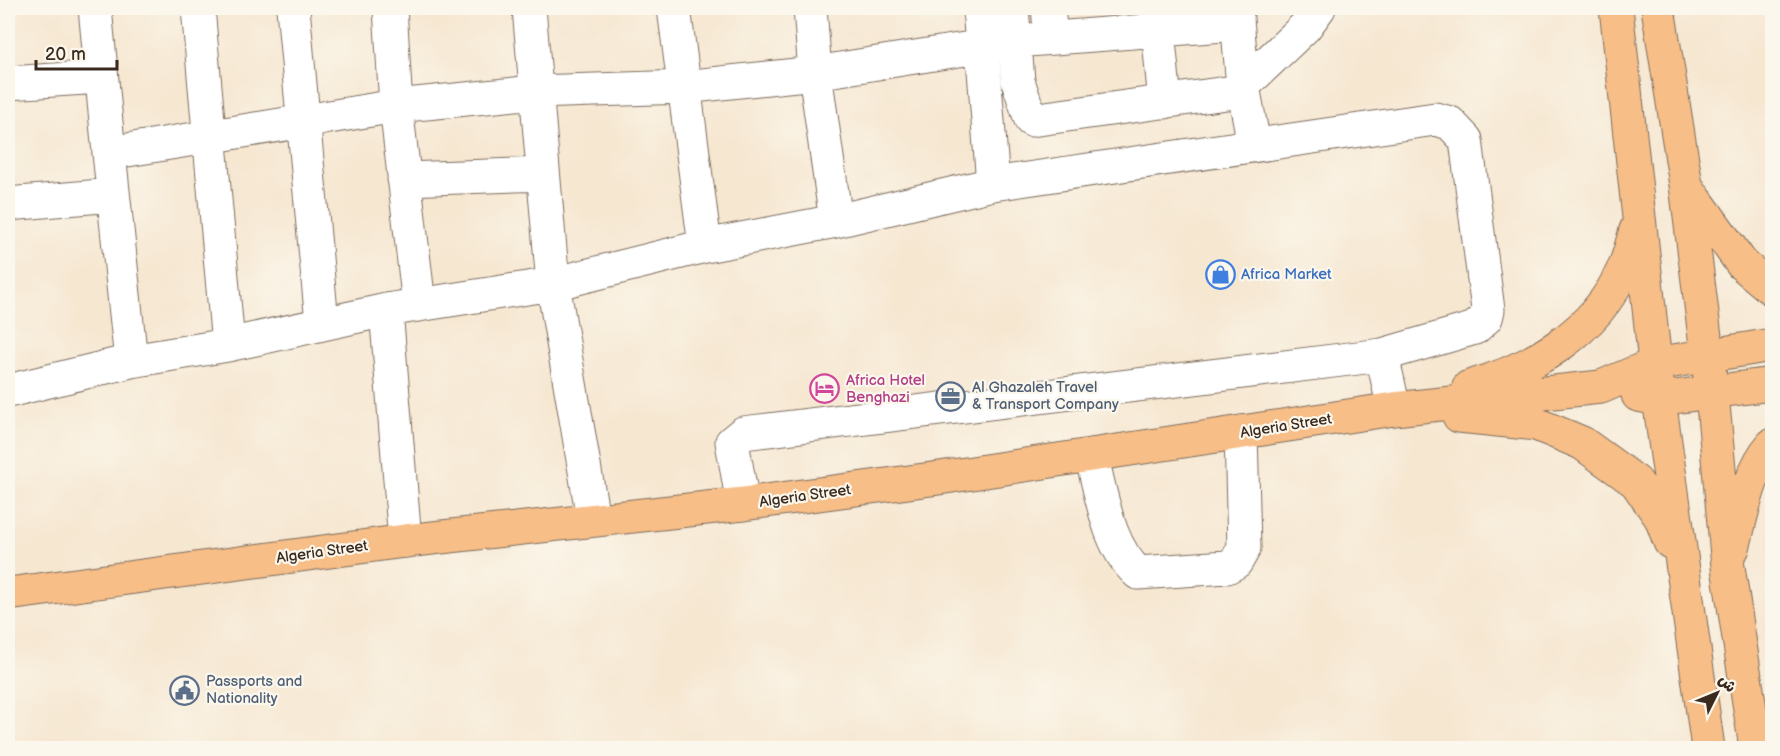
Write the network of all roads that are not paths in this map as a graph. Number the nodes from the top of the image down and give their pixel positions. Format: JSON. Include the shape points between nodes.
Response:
{"nodes":[{"id":1,"x":95,"y":8,"type":"edge"},
{"id":2,"x":198,"y":8,"type":"edge"},
{"id":3,"x":293,"y":8,"type":"edge"},
{"id":4,"x":390,"y":8,"type":"edge"},
{"id":5,"x":529,"y":8,"type":"edge"},
{"id":6,"x":674,"y":8,"type":"edge"},
{"id":7,"x":810,"y":8,"type":"edge"},
{"id":8,"x":979,"y":8,"type":"edge"},
{"id":9,"x":1012,"y":8,"type":"edge"},
{"id":10,"x":1320,"y":8,"type":"edge"},
{"id":11,"x":1616,"y":8,"type":"edge"},
{"id":12,"x":1658,"y":8,"type":"edge"},
{"id":13,"x":1236,"y":16,"type":"edge"},
{"id":14,"x":1195,"y":17,"type":"edge"},
{"id":15,"x":1157,"y":19,"type":"edge"},
{"id":16,"x":1120,"y":20,"type":"edge"},
{"id":17,"x":1084,"y":22,"type":"edge"},
{"id":18,"x":1049,"y":23,"type":"edge"},
{"id":19,"x":1015,"y":41,"type":"junction"},
{"id":20,"x":982,"y":47,"type":"junction"},
{"id":21,"x":815,"y":73,"type":"junction"},
{"id":22,"x":101,"y":77,"type":"junction"},
{"id":23,"x":8,"y":83,"type":"edge"},
{"id":24,"x":1243,"y":86,"type":"junction"},
{"id":25,"x":684,"y":87,"type":"junction"},
{"id":26,"x":535,"y":92,"type":"junction"},
{"id":27,"x":1165,"y":102,"type":"junction"},
{"id":28,"x":396,"y":106,"type":"junction"},
{"id":29,"x":304,"y":120,"type":"junction"},
{"id":30,"x":208,"y":137,"type":"junction"},
{"id":31,"x":1254,"y":144,"type":"junction"},
{"id":32,"x":109,"y":153,"type":"junction"},
{"id":33,"x":543,"y":174,"type":"junction"},
{"id":34,"x":404,"y":179,"type":"junction"},
{"id":35,"x":993,"y":184,"type":"junction"},
{"id":36,"x":1686,"y":185,"type":"junction"},
{"id":37,"x":113,"y":195,"type":"junction"},
{"id":38,"x":8,"y":204,"type":"edge"},
{"id":39,"x":836,"y":220,"type":"junction"},
{"id":40,"x":1640,"y":220,"type":"junction"},
{"id":41,"x":705,"y":246,"type":"junction"},
{"id":42,"x":553,"y":284,"type":"junction"},
{"id":43,"x":1773,"y":289,"type":"edge"},
{"id":44,"x":419,"y":305,"type":"junction"},
{"id":45,"x":386,"y":310,"type":"junction"},
{"id":46,"x":322,"y":323,"type":"junction"},
{"id":47,"x":228,"y":345,"type":"junction"},
{"id":48,"x":1773,"y":345,"type":"edge"},
{"id":49,"x":1382,"y":355,"type":"junction"},
{"id":50,"x":1707,"y":356,"type":"junction"},
{"id":51,"x":131,"y":361,"type":"junction"},
{"id":52,"x":1655,"y":364,"type":"junction"},
{"id":53,"x":1773,"y":384,"type":"edge"},
{"id":54,"x":1601,"y":387,"type":"junction"},
{"id":55,"x":8,"y":391,"type":"edge"},
{"id":56,"x":1712,"y":393,"type":"junction"},
{"id":57,"x":1659,"y":399,"type":"junction"},
{"id":58,"x":1395,"y":409,"type":"junction"},
{"id":59,"x":1242,"y":432,"type":"junction"},
{"id":60,"x":1773,"y":445,"type":"edge"},
{"id":61,"x":1091,"y":455,"type":"junction"},
{"id":62,"x":742,"y":504,"type":"junction"},
{"id":63,"x":593,"y":518,"type":"junction"},
{"id":64,"x":405,"y":541,"type":"junction"},
{"id":65,"x":1728,"y":567,"type":"junction"},
{"id":66,"x":1685,"y":582,"type":"junction"},
{"id":67,"x":8,"y":594,"type":"edge"},
{"id":68,"x":1708,"y":748,"type":"edge"},
{"id":69,"x":1756,"y":748,"type":"edge"}],
"edges":[{"from":1,"to":22,"type":"street"},
{"from":2,"to":30,"type":"street"},
{"from":3,"to":29,"type":"street"},
{"from":4,"to":28,"type":"street"},
{"from":5,"to":26,"type":"street"},
{"from":6,"to":25,"type":"street"},
{"from":7,"to":21,"type":"street"},
{"from":8,"to":20,"type":"street"},
{"from":9,"to":19,"type":"street"},
{"from":10,"to":24,"type":"street"},
{"from":11,"to":40,"type":"main road"},
{"from":12,"to":36,"type":"main road"},
{"from":13,"to":14,"type":"street"},
{"from":13,"to":24,"type":"street"},
{"from":14,"to":15,"type":"street"},
{"from":15,"to":16,"type":"street"},
{"from":15,"to":27,"type":"street"},
{"from":16,"to":17,"type":"street"},
{"from":17,"to":18,"type":"street"},
{"from":18,"to":19,"type":"street"},
{"from":19,"to":20,"type":"street"},
{"from":19,"to":27,"type":"street","via":[[1018,81],[1031,120]]},
{"from":20,"to":21,"type":"street"},
{"from":20,"to":35,"type":"street"},
{"from":21,"to":25,"type":"street"},
{"from":21,"to":39,"type":"street"},
{"from":22,"to":23,"type":"street"},
{"from":22,"to":32,"type":"street"},
{"from":24,"to":27,"type":"street","via":[[1224,94]]},
{"from":24,"to":31,"type":"street"},
{"from":25,"to":26,"type":"street"},
{"from":25,"to":41,"type":"street"},
{"from":26,"to":28,"type":"street"},
{"from":26,"to":33,"type":"street"},
{"from":28,"to":29,"type":"street"},
{"from":28,"to":34,"type":"street"},
{"from":29,"to":30,"type":"street"},
{"from":29,"to":46,"type":"street"},
{"from":30,"to":32,"type":"street"},
{"from":30,"to":47,"type":"street"},
{"from":31,"to":35,"type":"street"},
{"from":31,"to":49,"type":"street","via":[[1436,118],[1450,123],[1466,140],[1486,318],[1475,328]]},
{"from":32,"to":37,"type":"street"},
{"from":33,"to":34,"type":"street"},
{"from":33,"to":42,"type":"street"},
{"from":34,"to":44,"type":"street"},
{"from":35,"to":39,"type":"street"},
{"from":36,"to":43,"type":"main road","via":[[1742,264]]},
{"from":36,"to":50,"type":"main road"},
{"from":37,"to":38,"type":"street"},
{"from":37,"to":51,"type":"street"},
{"from":39,"to":41,"type":"street"},
{"from":40,"to":52,"type":"main road"},
{"from":40,"to":58,"type":"main road","via":[[1624,270],[1608,297],[1585,324],[1554,350],[1508,376]]},
{"from":41,"to":42,"type":"street"},
{"from":42,"to":44,"type":"street"},
{"from":42,"to":63,"type":"street"},
{"from":44,"to":45,"type":"street"},
{"from":45,"to":46,"type":"street"},
{"from":45,"to":64,"type":"street"},
{"from":46,"to":47,"type":"street"},
{"from":47,"to":51,"type":"street"},
{"from":48,"to":50,"type":"main road","name":"Algeria Street"},
{"from":49,"to":58,"type":"street"},
{"from":49,"to":62,"type":"street","via":[[743,433],[732,442]]},
{"from":50,"to":52,"type":"main road","name":"Algeria Street"},
{"from":50,"to":56,"type":"main road"},
{"from":51,"to":55,"type":"street"},
{"from":52,"to":54,"type":"main road","name":"Algeria Street"},
{"from":52,"to":57,"type":"main road"},
{"from":53,"to":56,"type":"main road","name":"Algeria Street"},
{"from":54,"to":57,"type":"main road","name":"Algeria Street"},
{"from":54,"to":58,"type":"main road","name":"Algeria Street"},
{"from":56,"to":57,"type":"main road","name":"Algeria Street"},
{"from":56,"to":65,"type":"main road"},
{"from":57,"to":66,"type":"main road"},
{"from":58,"to":59,"type":"main road","name":"Algeria Street"},
{"from":58,"to":66,"type":"main road","via":[[1536,424],[1582,443],[1636,482],[1661,518]]},
{"from":59,"to":61,"type":"main road","name":"Algeria Street"},
{"from":59,"to":61,"type":"street","via":[[1244,548],[1236,562],[1227,567],[1138,573],[1117,545]]},
{"from":60,"to":65,"type":"main road","via":[[1764,454],[1748,495]]},
{"from":61,"to":62,"type":"main road","name":"Algeria Street"},
{"from":62,"to":63,"type":"main road","name":"Algeria Street"},
{"from":63,"to":64,"type":"main road","name":"Algeria Street"},
{"from":64,"to":67,"type":"main road","name":"Algeria Street"},
{"from":65,"to":69,"type":"main road"},
{"from":66,"to":68,"type":"main road"}]}
